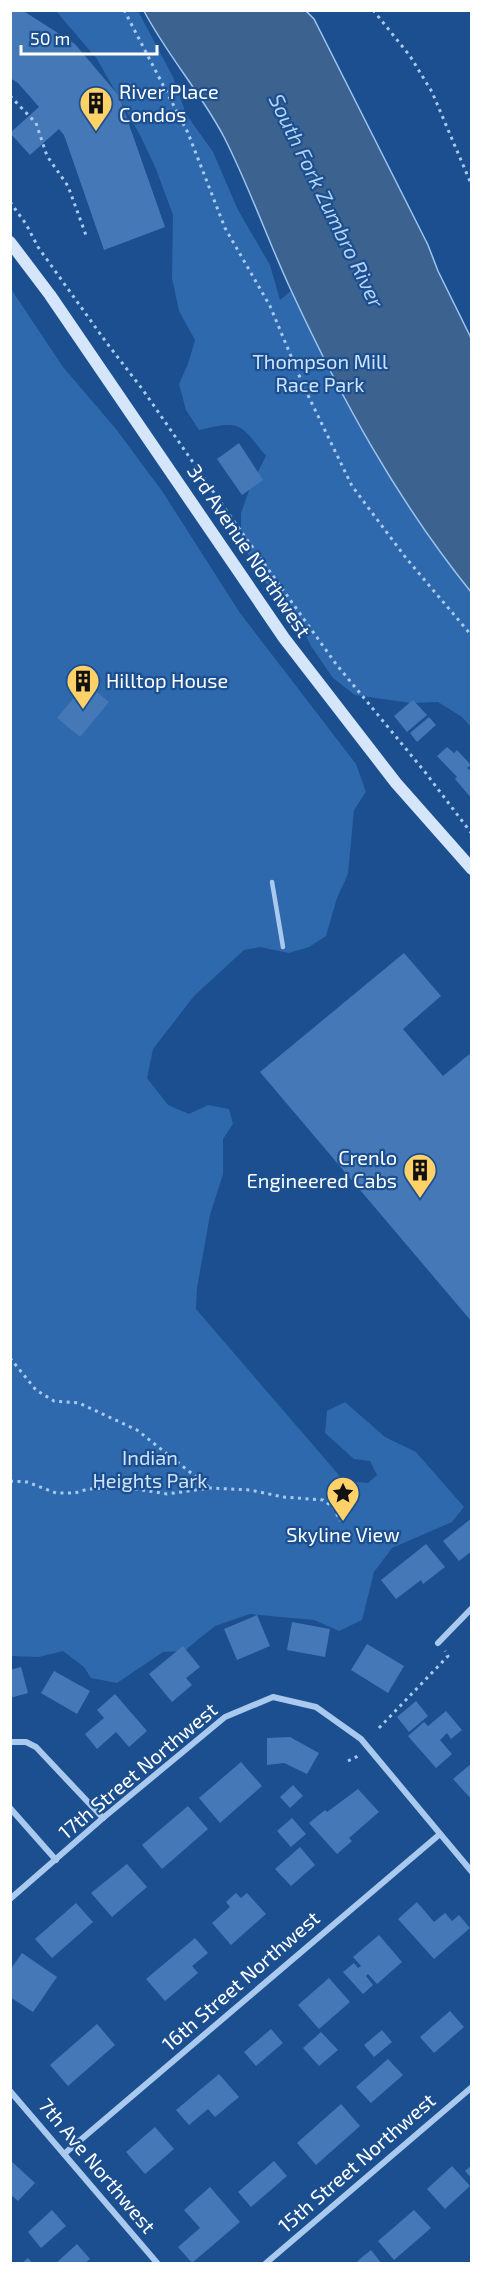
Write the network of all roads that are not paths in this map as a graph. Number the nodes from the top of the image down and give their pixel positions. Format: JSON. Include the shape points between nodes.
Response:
{"nodes":[{"id":1,"x":10,"y":242,"type":"edge"},
{"id":2,"x":471,"y":869,"type":"edge"},
{"id":3,"x":272,"y":882,"type":"dead end"},
{"id":4,"x":283,"y":948,"type":"dead end"},
{"id":5,"x":471,"y":1608,"type":"edge"},
{"id":6,"x":438,"y":1643,"type":"dead end"},
{"id":7,"x":10,"y":1742,"type":"edge"},
{"id":8,"x":10,"y":1808,"type":"edge"},
{"id":9,"x":103,"y":1818,"type":"junction"},
{"id":10,"x":440,"y":1834,"type":"junction"},
{"id":11,"x":56,"y":1860,"type":"junction"},
{"id":12,"x":471,"y":1872,"type":"edge"},
{"id":13,"x":10,"y":1899,"type":"edge"},
{"id":14,"x":471,"y":2087,"type":"edge"},
{"id":15,"x":10,"y":2091,"type":"edge"},
{"id":16,"x":64,"y":2154,"type":"junction"},
{"id":17,"x":158,"y":2264,"type":"edge"},
{"id":18,"x":265,"y":2264,"type":"edge"}],
"edges":[{"from":1,"to":2,"type":"main road","name":"3rd Avenue Northwest","via":[[57,304],[317,683]]},
{"from":3,"to":4,"type":"lane"},
{"from":5,"to":6,"type":"street"},
{"from":7,"to":9,"type":"street","via":[[26,1742],[36,1747]]},
{"from":8,"to":11,"type":"street"},
{"from":9,"to":10,"type":"street","name":"17th Street Northwest","via":[[225,1717],[273,1697],[316,1707],[361,1739]]},
{"from":9,"to":11,"type":"street","name":"17th Street Northwest"},
{"from":10,"to":12,"type":"street","name":"17th Street Northwest"},
{"from":10,"to":16,"type":"street","name":"16th Street Northwest"},
{"from":11,"to":13,"type":"street","name":"17th Street Northwest"},
{"from":14,"to":18,"type":"street","name":"15th Street Northwest"},
{"from":15,"to":16,"type":"street","name":"7th Ave Northwest"},
{"from":16,"to":17,"type":"street","name":"7th Ave Northwest"}]}
